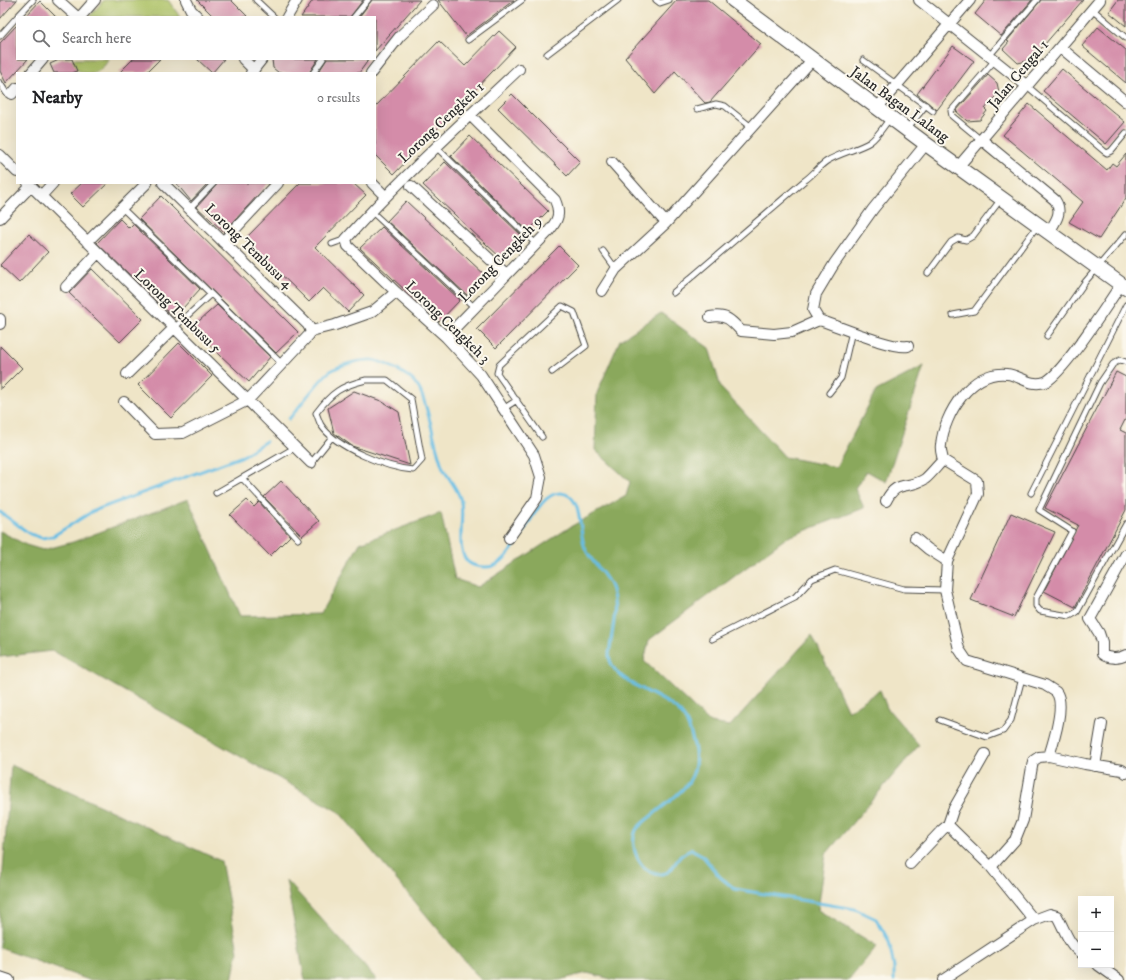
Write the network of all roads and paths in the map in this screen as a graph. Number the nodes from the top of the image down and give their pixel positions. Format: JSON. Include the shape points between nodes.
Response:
{"nodes":[{"id":1,"x":32,"y":0,"type":"edge"},
{"id":2,"x":58,"y":0,"type":"edge"},
{"id":3,"x":95,"y":0,"type":"edge"},
{"id":4,"x":186,"y":0,"type":"edge"},
{"id":5,"x":256,"y":0,"type":"edge"},
{"id":6,"x":297,"y":0,"type":"edge"},
{"id":7,"x":368,"y":0,"type":"edge"},
{"id":8,"x":522,"y":0,"type":"edge"},
{"id":9,"x":618,"y":0,"type":"edge"},
{"id":10,"x":656,"y":0,"type":"edge"},
{"id":11,"x":669,"y":0,"type":"edge"},
{"id":12,"x":733,"y":0,"type":"edge"},
{"id":13,"x":919,"y":0,"type":"edge"},
{"id":14,"x":970,"y":0,"type":"edge"},
{"id":15,"x":1037,"y":0,"type":"edge"},
{"id":16,"x":1100,"y":0,"type":"edge"},
{"id":17,"x":433,"y":5,"type":"dead end"},
{"id":18,"x":1092,"y":9,"type":"junction"},
{"id":19,"x":18,"y":16,"type":"edge"},
{"id":20,"x":77,"y":16,"type":"edge"},
{"id":21,"x":79,"y":16,"type":"edge"},
{"id":22,"x":197,"y":16,"type":"edge"},
{"id":23,"x":273,"y":16,"type":"edge"},
{"id":24,"x":288,"y":16,"type":"edge"},
{"id":25,"x":355,"y":16,"type":"edge"},
{"id":26,"x":16,"y":18,"type":"edge"},
{"id":27,"x":950,"y":23,"type":"junction"},
{"id":28,"x":0,"y":36,"type":"edge"},
{"id":29,"x":1126,"y":38,"type":"edge"},
{"id":30,"x":468,"y":40,"type":"dead end"},
{"id":31,"x":1060,"y":47,"type":"junction"},
{"id":32,"x":547,"y":54,"type":"dead end"},
{"id":33,"x":993,"y":57,"type":"junction"},
{"id":34,"x":42,"y":60,"type":"edge"},
{"id":35,"x":244,"y":60,"type":"edge"},
{"id":36,"x":261,"y":60,"type":"edge"},
{"id":37,"x":323,"y":60,"type":"edge"},
{"id":38,"x":812,"y":60,"type":"junction"},
{"id":39,"x":863,"y":60,"type":"dead end"},
{"id":40,"x":519,"y":69,"type":"dead end"},
{"id":41,"x":31,"y":72,"type":"edge"},
{"id":42,"x":253,"y":72,"type":"edge"},
{"id":43,"x":314,"y":72,"type":"edge"},
{"id":44,"x":372,"y":72,"type":"edge"},
{"id":45,"x":0,"y":84,"type":"edge"},
{"id":46,"x":898,"y":84,"type":"junction"},
{"id":47,"x":1027,"y":86,"type":"junction"},
{"id":48,"x":14,"y":91,"type":"edge"},
{"id":49,"x":1126,"y":102,"type":"edge"},
{"id":50,"x":926,"y":105,"type":"junction"},
{"id":51,"x":878,"y":108,"type":"junction"},
{"id":52,"x":697,"y":110,"type":"dead end"},
{"id":53,"x":933,"y":111,"type":"dead end"},
{"id":54,"x":470,"y":115,"type":"junction"},
{"id":55,"x":890,"y":117,"type":"junction"},
{"id":56,"x":750,"y":126,"type":"junction"},
{"id":57,"x":906,"y":130,"type":"junction"},
{"id":58,"x":1126,"y":133,"type":"edge"},
{"id":59,"x":982,"y":140,"type":"junction"},
{"id":60,"x":926,"y":144,"type":"junction"},
{"id":61,"x":435,"y":146,"type":"junction"},
{"id":62,"x":0,"y":156,"type":"edge"},
{"id":63,"x":612,"y":162,"type":"dead end"},
{"id":64,"x":958,"y":167,"type":"junction"},
{"id":65,"x":16,"y":171,"type":"edge"},
{"id":66,"x":53,"y":184,"type":"edge"},
{"id":67,"x":146,"y":184,"type":"edge"},
{"id":68,"x":164,"y":184,"type":"edge"},
{"id":69,"x":213,"y":184,"type":"edge"},
{"id":70,"x":277,"y":184,"type":"edge"},
{"id":71,"x":373,"y":184,"type":"edge"},
{"id":72,"x":30,"y":185,"type":"edge"},
{"id":73,"x":411,"y":186,"type":"dead end"},
{"id":74,"x":41,"y":196,"type":"junction"},
{"id":75,"x":385,"y":196,"type":"junction"},
{"id":76,"x":1001,"y":198,"type":"junction"},
{"id":77,"x":122,"y":208,"type":"junction"},
{"id":78,"x":189,"y":209,"type":"junction"},
{"id":79,"x":371,"y":211,"type":"junction"},
{"id":80,"x":0,"y":218,"type":"edge"},
{"id":81,"x":666,"y":222,"type":"junction"},
{"id":82,"x":1044,"y":228,"type":"junction"},
{"id":83,"x":1126,"y":234,"type":"edge"},
{"id":84,"x":346,"y":240,"type":"junction"},
{"id":85,"x":87,"y":242,"type":"junction"},
{"id":86,"x":223,"y":242,"type":"junction"},
{"id":87,"x":332,"y":244,"type":"dead end"},
{"id":88,"x":536,"y":244,"type":"junction"},
{"id":89,"x":603,"y":251,"type":"dead end"},
{"id":90,"x":98,"y":253,"type":"junction"},
{"id":91,"x":1098,"y":266,"type":"junction"},
{"id":92,"x":616,"y":269,"type":"junction"},
{"id":93,"x":928,"y":273,"type":"dead end"},
{"id":94,"x":506,"y":274,"type":"junction"},
{"id":95,"x":1124,"y":286,"type":"edge"},
{"id":96,"x":66,"y":287,"type":"dead end"},
{"id":97,"x":602,"y":291,"type":"dead end"},
{"id":98,"x":396,"y":292,"type":"junction"},
{"id":99,"x":673,"y":293,"type":"dead end"},
{"id":100,"x":211,"y":294,"type":"junction"},
{"id":101,"x":1126,"y":305,"type":"edge"},
{"id":102,"x":475,"y":308,"type":"junction"},
{"id":103,"x":953,"y":315,"type":"dead end"},
{"id":104,"x":710,"y":317,"type":"dead end"},
{"id":105,"x":0,"y":319,"type":"edge"},
{"id":106,"x":819,"y":320,"type":"junction"},
{"id":107,"x":0,"y":324,"type":"edge"},
{"id":108,"x":174,"y":328,"type":"junction"},
{"id":109,"x":311,"y":331,"type":"junction"},
{"id":110,"x":852,"y":331,"type":"junction"},
{"id":111,"x":1047,"y":336,"type":"dead end"},
{"id":112,"x":446,"y":337,"type":"junction"},
{"id":113,"x":908,"y":346,"type":"dead end"},
{"id":114,"x":1126,"y":362,"type":"edge"},
{"id":115,"x":282,"y":364,"type":"junction"},
{"id":116,"x":552,"y":372,"type":"dead end"},
{"id":117,"x":127,"y":374,"type":"dead end"},
{"id":118,"x":829,"y":393,"type":"dead end"},
{"id":119,"x":248,"y":400,"type":"junction"},
{"id":120,"x":517,"y":400,"type":"junction"},
{"id":121,"x":124,"y":402,"type":"dead end"},
{"id":122,"x":504,"y":409,"type":"junction"},
{"id":123,"x":332,"y":437,"type":"junction"},
{"id":124,"x":542,"y":438,"type":"dead end"},
{"id":125,"x":296,"y":447,"type":"junction"},
{"id":126,"x":942,"y":460,"type":"junction"},
{"id":127,"x":311,"y":463,"type":"joint"},
{"id":128,"x":242,"y":478,"type":"junction"},
{"id":129,"x":216,"y":493,"type":"dead end"},
{"id":130,"x":1031,"y":493,"type":"dead end"},
{"id":131,"x":886,"y":501,"type":"dead end"},
{"id":132,"x":1126,"y":524,"type":"edge"},
{"id":133,"x":508,"y":538,"type":"dead end"},
{"id":134,"x":915,"y":538,"type":"dead end"},
{"id":135,"x":298,"y":539,"type":"dead end"},
{"id":136,"x":1126,"y":554,"type":"edge"},
{"id":137,"x":947,"y":561,"type":"junction"},
{"id":138,"x":945,"y":590,"type":"junction"},
{"id":139,"x":712,"y":639,"type":"dead end"},
{"id":140,"x":1126,"y":655,"type":"edge"},
{"id":141,"x":1022,"y":678,"type":"junction"},
{"id":142,"x":940,"y":720,"type":"dead end"},
{"id":143,"x":1102,"y":724,"type":"dead end"},
{"id":144,"x":985,"y":754,"type":"dead end"},
{"id":145,"x":1049,"y":756,"type":"junction"},
{"id":146,"x":1095,"y":766,"type":"junction"},
{"id":147,"x":1126,"y":773,"type":"edge"},
{"id":148,"x":948,"y":825,"type":"junction"},
{"id":149,"x":910,"y":864,"type":"dead end"},
{"id":150,"x":991,"y":867,"type":"junction"},
{"id":151,"x":1034,"y":920,"type":"junction"},
{"id":152,"x":1078,"y":951,"type":"edge"},
{"id":153,"x":1102,"y":968,"type":"edge"},
{"id":154,"x":0,"y":977,"type":"edge"},
{"id":155,"x":9,"y":980,"type":"edge"},
{"id":156,"x":943,"y":980,"type":"edge"},
{"id":157,"x":1119,"y":980,"type":"edge"}],
"edges":[{"from":1,"to":19,"type":"lane"},
{"from":2,"to":20,"type":"street"},
{"from":3,"to":21,"type":"street"},
{"from":4,"to":22,"type":"street"},
{"from":5,"to":23,"type":"lane"},
{"from":6,"to":24,"type":"street"},
{"from":7,"to":25,"type":"lane"},
{"from":8,"to":30,"type":"lane"},
{"from":9,"to":32,"type":"lane"},
{"from":10,"to":11,"type":"lane","via":[[660,3]]},
{"from":12,"to":38,"type":"main road","name":"Jalan Bagan Lalang"},
{"from":13,"to":27,"type":"street"},
{"from":14,"to":27,"type":"street"},
{"from":15,"to":33,"type":"lane"},
{"from":16,"to":18,"type":"street","name":"Jalan Cengal 1"},
{"from":17,"to":44,"type":"street","via":[[400,36]]},
{"from":18,"to":29,"type":"lane"},
{"from":18,"to":31,"type":"street","name":"Jalan Cengal 1"},
{"from":26,"to":28,"type":"lane"},
{"from":27,"to":33,"type":"street"},
{"from":27,"to":46,"type":"street"},
{"from":31,"to":47,"type":"street","name":"Jalan Cengal 1"},
{"from":31,"to":49,"type":"street"},
{"from":33,"to":47,"type":"street"},
{"from":33,"to":59,"type":"lane","via":[[951,111],[952,116]]},
{"from":34,"to":41,"type":"street"},
{"from":35,"to":42,"type":"street"},
{"from":36,"to":42,"type":"street"},
{"from":37,"to":43,"type":"lane"},
{"from":38,"to":51,"type":"main road","name":"Jalan Bagan Lalang"},
{"from":38,"to":56,"type":"street"},
{"from":39,"to":46,"type":"lane"},
{"from":40,"to":54,"type":"street","name":"Lorong Cengkeh 1"},
{"from":45,"to":48,"type":"lane","via":[[7,94]]},
{"from":46,"to":50,"type":"lane"},
{"from":46,"to":51,"type":"street"},
{"from":47,"to":58,"type":"lane","via":[[1104,151],[1111,151]]},
{"from":47,"to":59,"type":"street","name":"Jalan Cengal 1"},
{"from":50,"to":53,"type":"lane"},
{"from":50,"to":57,"type":"lane"},
{"from":51,"to":55,"type":"main road","name":"Jalan Bagan Lalang"},
{"from":52,"to":56,"type":"lane","via":[[716,104],[725,106]]},
{"from":54,"to":61,"type":"street","name":"Lorong Cengkeh 1"},
{"from":54,"to":88,"type":"street","name":"Lorong Cengkeh 9","via":[[555,200],[559,212],[558,219]]},
{"from":55,"to":57,"type":"main road","name":"Jalan Bagan Lalang"},
{"from":55,"to":99,"type":"lane","via":[[870,142],[840,153],[825,162],[813,175],[792,190]]},
{"from":56,"to":81,"type":"street"},
{"from":57,"to":60,"type":"main road","name":"Jalan Bagan Lalang"},
{"from":59,"to":64,"type":"street","name":"Jalan Cengal 1"},
{"from":59,"to":82,"type":"street","via":[[1059,206],[1059,212]]},
{"from":60,"to":64,"type":"main road","name":"Jalan Bagan Lalang"},
{"from":60,"to":106,"type":"street","via":[[873,209],[834,264],[816,294],[813,310]]},
{"from":61,"to":75,"type":"street","name":"Lorong Cengkeh 1"},
{"from":61,"to":88,"type":"lane"},
{"from":62,"to":65,"type":"street"},
{"from":63,"to":81,"type":"street"},
{"from":64,"to":76,"type":"main road","name":"Jalan Bagan Lalang"},
{"from":66,"to":74,"type":"street"},
{"from":67,"to":77,"type":"street"},
{"from":68,"to":78,"type":"street","name":"Lorong Tembusu 4"},
{"from":69,"to":78,"type":"lane"},
{"from":70,"to":86,"type":"street"},
{"from":71,"to":75,"type":"street"},
{"from":72,"to":74,"type":"street","name":"Lorong Tembusu 5"},
{"from":72,"to":80,"type":"street"},
{"from":73,"to":94,"type":"street"},
{"from":74,"to":85,"type":"street","name":"Lorong Tembusu 5"},
{"from":75,"to":79,"type":"street","name":"Lorong Cengkeh 1"},
{"from":76,"to":82,"type":"main road","name":"Jalan Bagan Lalang"},
{"from":76,"to":93,"type":"lane","via":[[973,236],[966,240],[958,238],[951,242]]},
{"from":77,"to":85,"type":"street"},
{"from":77,"to":100,"type":"lane"},
{"from":78,"to":86,"type":"street","name":"Lorong Tembusu 4"},
{"from":79,"to":84,"type":"street","name":"Lorong Cengkeh 1"},
{"from":79,"to":102,"type":"lane"},
{"from":81,"to":92,"type":"street"},
{"from":82,"to":91,"type":"main road","name":"Jalan Bagan Lalang"},
{"from":82,"to":103,"type":"lane","via":[[974,311]]},
{"from":83,"to":91,"type":"lane"},
{"from":84,"to":87,"type":"lane"},
{"from":84,"to":98,"type":"street","name":"Lorong Cengkeh 3","via":[[348,246]]},
{"from":85,"to":90,"type":"street","name":"Lorong Tembusu 5"},
{"from":86,"to":109,"type":"street","name":"Lorong Tembusu 4","via":[[308,325]]},
{"from":88,"to":94,"type":"street","name":"Lorong Cengkeh 9"},
{"from":89,"to":92,"type":"lane"},
{"from":90,"to":96,"type":"street"},
{"from":90,"to":108,"type":"street","name":"Lorong Tembusu 5"},
{"from":91,"to":95,"type":"main road","name":"Jalan Bagan Lalang"},
{"from":91,"to":111,"type":"lane"},
{"from":92,"to":97,"type":"street"},
{"from":94,"to":102,"type":"street","name":"Lorong Cengkeh 9"},
{"from":95,"to":126,"type":"street","via":[[1059,370],[1045,382],[1030,383],[1008,374],[990,376],[975,382],[961,397],[947,420],[941,446]]},
{"from":98,"to":109,"type":"street","via":[[372,312]]},
{"from":98,"to":112,"type":"street","name":"Lorong Cengkeh 3"},
{"from":100,"to":108,"type":"lane"},
{"from":100,"to":115,"type":"lane"},
{"from":101,"to":130,"type":"lane"},
{"from":102,"to":112,"type":"street","name":"Lorong Cengkeh 9"},
{"from":104,"to":106,"type":"street","via":[[720,315],[732,321],[741,331],[774,334],[792,332]]},
{"from":105,"to":107,"type":"street"},
{"from":106,"to":110,"type":"street"},
{"from":108,"to":117,"type":"street"},
{"from":108,"to":119,"type":"street","name":"Lorong Tembusu 5"},
{"from":109,"to":115,"type":"street"},
{"from":110,"to":113,"type":"street","via":[[900,347]]},
{"from":110,"to":118,"type":"lane","via":[[841,378]]},
{"from":112,"to":122,"type":"street","name":"Lorong Cengkeh 3","via":[[481,375]]},
{"from":114,"to":132,"type":"lane","via":[[1120,360],[1113,364],[1100,383],[1039,510],[1072,531],[1036,598],[1036,606],[1040,611],[1070,616],[1077,612]]},
{"from":115,"to":119,"type":"street"},
{"from":116,"to":120,"type":"lane","via":[[586,346],[574,312],[562,306],[499,365],[497,373]]},
{"from":119,"to":121,"type":"street","via":[[184,433],[155,434]]},
{"from":119,"to":125,"type":"street","name":"Lorong Tembusu 5"},
{"from":120,"to":122,"type":"lane"},
{"from":120,"to":124,"type":"lane"},
{"from":122,"to":133,"type":"street","name":"Lorong Cengkeh 3","via":[[534,455],[541,478],[537,498]]},
{"from":123,"to":123,"type":"lane","via":[[321,425],[316,413],[329,397],[345,385],[366,380],[386,380],[411,399],[422,460],[413,470],[400,469],[342,445]]},
{"from":123,"to":127,"type":"lane"},
{"from":125,"to":127,"type":"street","name":"Lorong Tembusu 5"},
{"from":125,"to":128,"type":"lane"},
{"from":126,"to":131,"type":"street","via":[[925,478],[910,486],[896,487]]},
{"from":126,"to":137,"type":"street","via":[[977,481],[978,494]]},
{"from":128,"to":129,"type":"lane"},
{"from":128,"to":135,"type":"lane"},
{"from":134,"to":137,"type":"street"},
{"from":136,"to":140,"type":"street","via":[[1090,619],[1100,638],[1102,654],[1106,657]]},
{"from":137,"to":138,"type":"street"},
{"from":138,"to":139,"type":"lane","via":[[904,589],[835,570],[812,579],[795,597]]},
{"from":138,"to":141,"type":"street","via":[[962,656],[967,661]]},
{"from":141,"to":142,"type":"lane","via":[[1011,720],[1003,731],[987,737]]},
{"from":141,"to":145,"type":"street","via":[[1045,685],[1056,693],[1059,701]]},
{"from":143,"to":146,"type":"street"},
{"from":144,"to":148,"type":"street","via":[[953,810]]},
{"from":145,"to":146,"type":"street"},
{"from":145,"to":150,"type":"street","via":[[1039,757],[1033,761],[1023,820],[1015,840]]},
{"from":146,"to":147,"type":"street","via":[[1122,770]]},
{"from":148,"to":149,"type":"street"},
{"from":148,"to":150,"type":"street"},
{"from":150,"to":151,"type":"street"},
{"from":151,"to":152,"type":"street","via":[[1050,914],[1057,916],[1066,936]]},
{"from":151,"to":156,"type":"street"},
{"from":153,"to":157,"type":"street"},
{"from":154,"to":155,"type":"street"}]}
